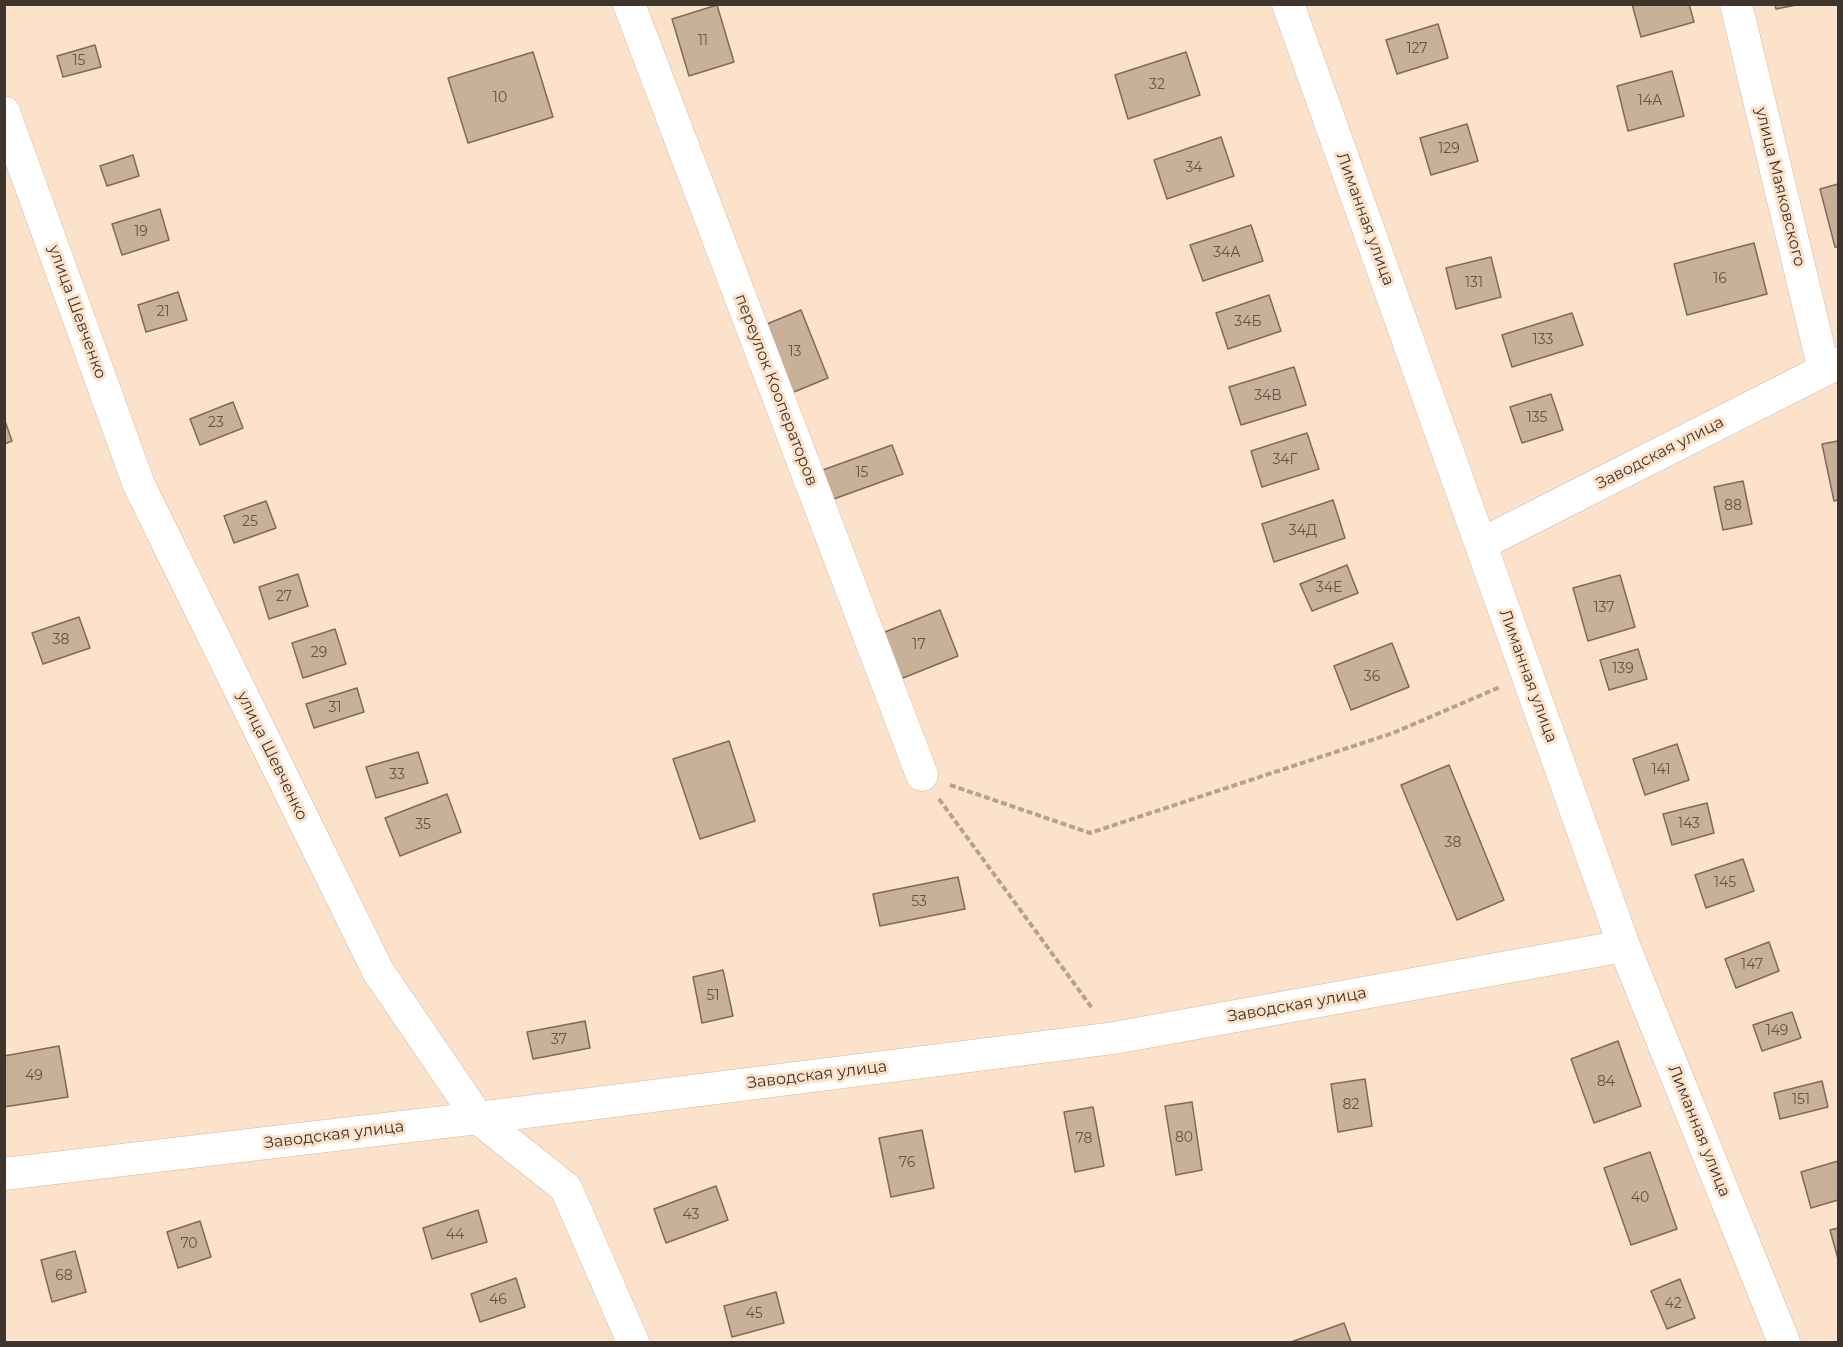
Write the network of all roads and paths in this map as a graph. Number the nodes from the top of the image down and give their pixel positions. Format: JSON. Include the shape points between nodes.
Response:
{"nodes":[{"id":1,"x":629,"y":4,"type":"edge"},
{"id":2,"x":1288,"y":4,"type":"edge"},
{"id":3,"x":1736,"y":4,"type":"edge"},
{"id":4,"x":4,"y":112,"type":"edge"},
{"id":5,"x":1831,"y":367,"type":"edge"},
{"id":6,"x":1481,"y":544,"type":"junction"},
{"id":7,"x":1528,"y":675,"type":"junction"},
{"id":8,"x":922,"y":776,"type":"junction"},
{"id":9,"x":1624,"y":946,"type":"junction"},
{"id":10,"x":1114,"y":1038,"type":"junction"},
{"id":11,"x":478,"y":1118,"type":"junction"},
{"id":12,"x":4,"y":1174,"type":"edge"},
{"id":13,"x":633,"y":1342,"type":"edge"},
{"id":14,"x":1784,"y":1342,"type":"edge"}],
"edges":[{"from":1,"to":8,"type":"street","name":"переулок Кооператоров"},
{"from":2,"to":6,"type":"street","name":"Лиманная улица"},
{"from":3,"to":5,"type":"street","name":"улица Маяковского"},
{"from":4,"to":11,"type":"street","name":"улица Шевченко","via":[[139,485],[378,971]]},
{"from":5,"to":6,"type":"street","name":"Заводская улица"},
{"from":6,"to":7,"type":"street","name":"Лиманная улица"},
{"from":7,"to":8,"type":"path","via":[[1393,733],[1090,833]]},
{"from":7,"to":9,"type":"street","name":"Лиманная улица"},
{"from":8,"to":10,"type":"path"},
{"from":9,"to":10,"type":"street","name":"Заводская улица"},
{"from":9,"to":14,"type":"street","name":"Лиманная улица"},
{"from":10,"to":11,"type":"street","name":"Заводская улица"},
{"from":11,"to":12,"type":"street","name":"Заводская улица"},
{"from":11,"to":13,"type":"street","name":"улица Шевченко","via":[[566,1188]]}]}
